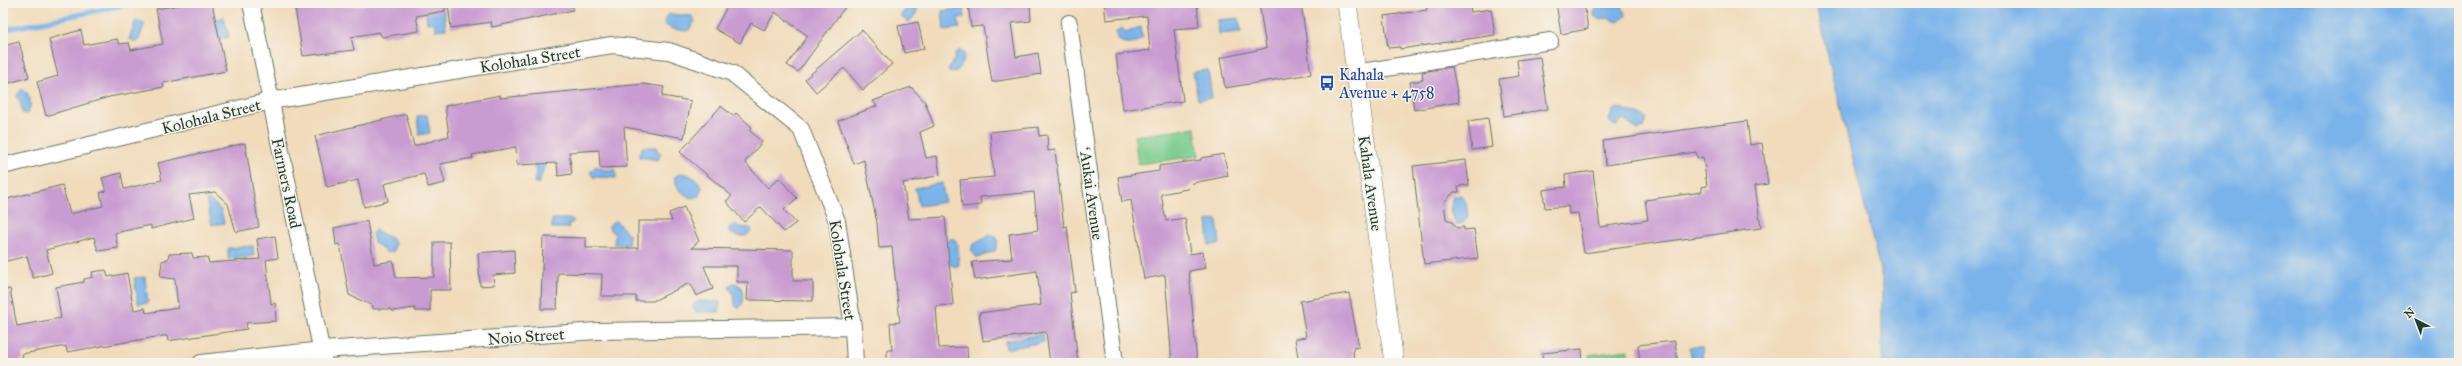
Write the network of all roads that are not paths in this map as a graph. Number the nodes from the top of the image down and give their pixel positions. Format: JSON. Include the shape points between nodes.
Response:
{"nodes":[{"id":1,"x":251,"y":3,"type":"edge"},
{"id":2,"x":1347,"y":3,"type":"edge"},
{"id":3,"x":1069,"y":23,"type":"dead end"},
{"id":4,"x":1550,"y":41,"type":"dead end"},
{"id":5,"x":1356,"y":73,"type":"junction"},
{"id":6,"x":270,"y":102,"type":"junction"},
{"id":7,"x":3,"y":166,"type":"edge"},
{"id":8,"x":853,"y":327,"type":"junction"},
{"id":9,"x":323,"y":356,"type":"edge"},
{"id":10,"x":201,"y":363,"type":"edge"},
{"id":11,"x":855,"y":363,"type":"edge"},
{"id":12,"x":1115,"y":363,"type":"edge"},
{"id":13,"x":1394,"y":363,"type":"edge"}],
"edges":[{"from":1,"to":6,"type":"street","name":"Farmers Road"},
{"from":2,"to":5,"type":"street","name":"Kahala Avenue"},
{"from":3,"to":12,"type":"street","name":"ʻAukai Avenue"},
{"from":4,"to":5,"type":"street"},
{"from":5,"to":13,"type":"street","name":"Kahala Avenue"},
{"from":6,"to":7,"type":"street","name":"Kolohala Street"},
{"from":6,"to":8,"type":"street","name":"Kolohala Street","via":[[612,45],[669,51],[732,73],[801,129],[837,221]]},
{"from":6,"to":9,"type":"street","name":"Farmers Road"},
{"from":8,"to":9,"type":"street","name":"Noio Street","via":[[597,331]]},
{"from":8,"to":11,"type":"street","name":"Kolohala Street"},
{"from":9,"to":10,"type":"street","name":"Noio Street"}]}
